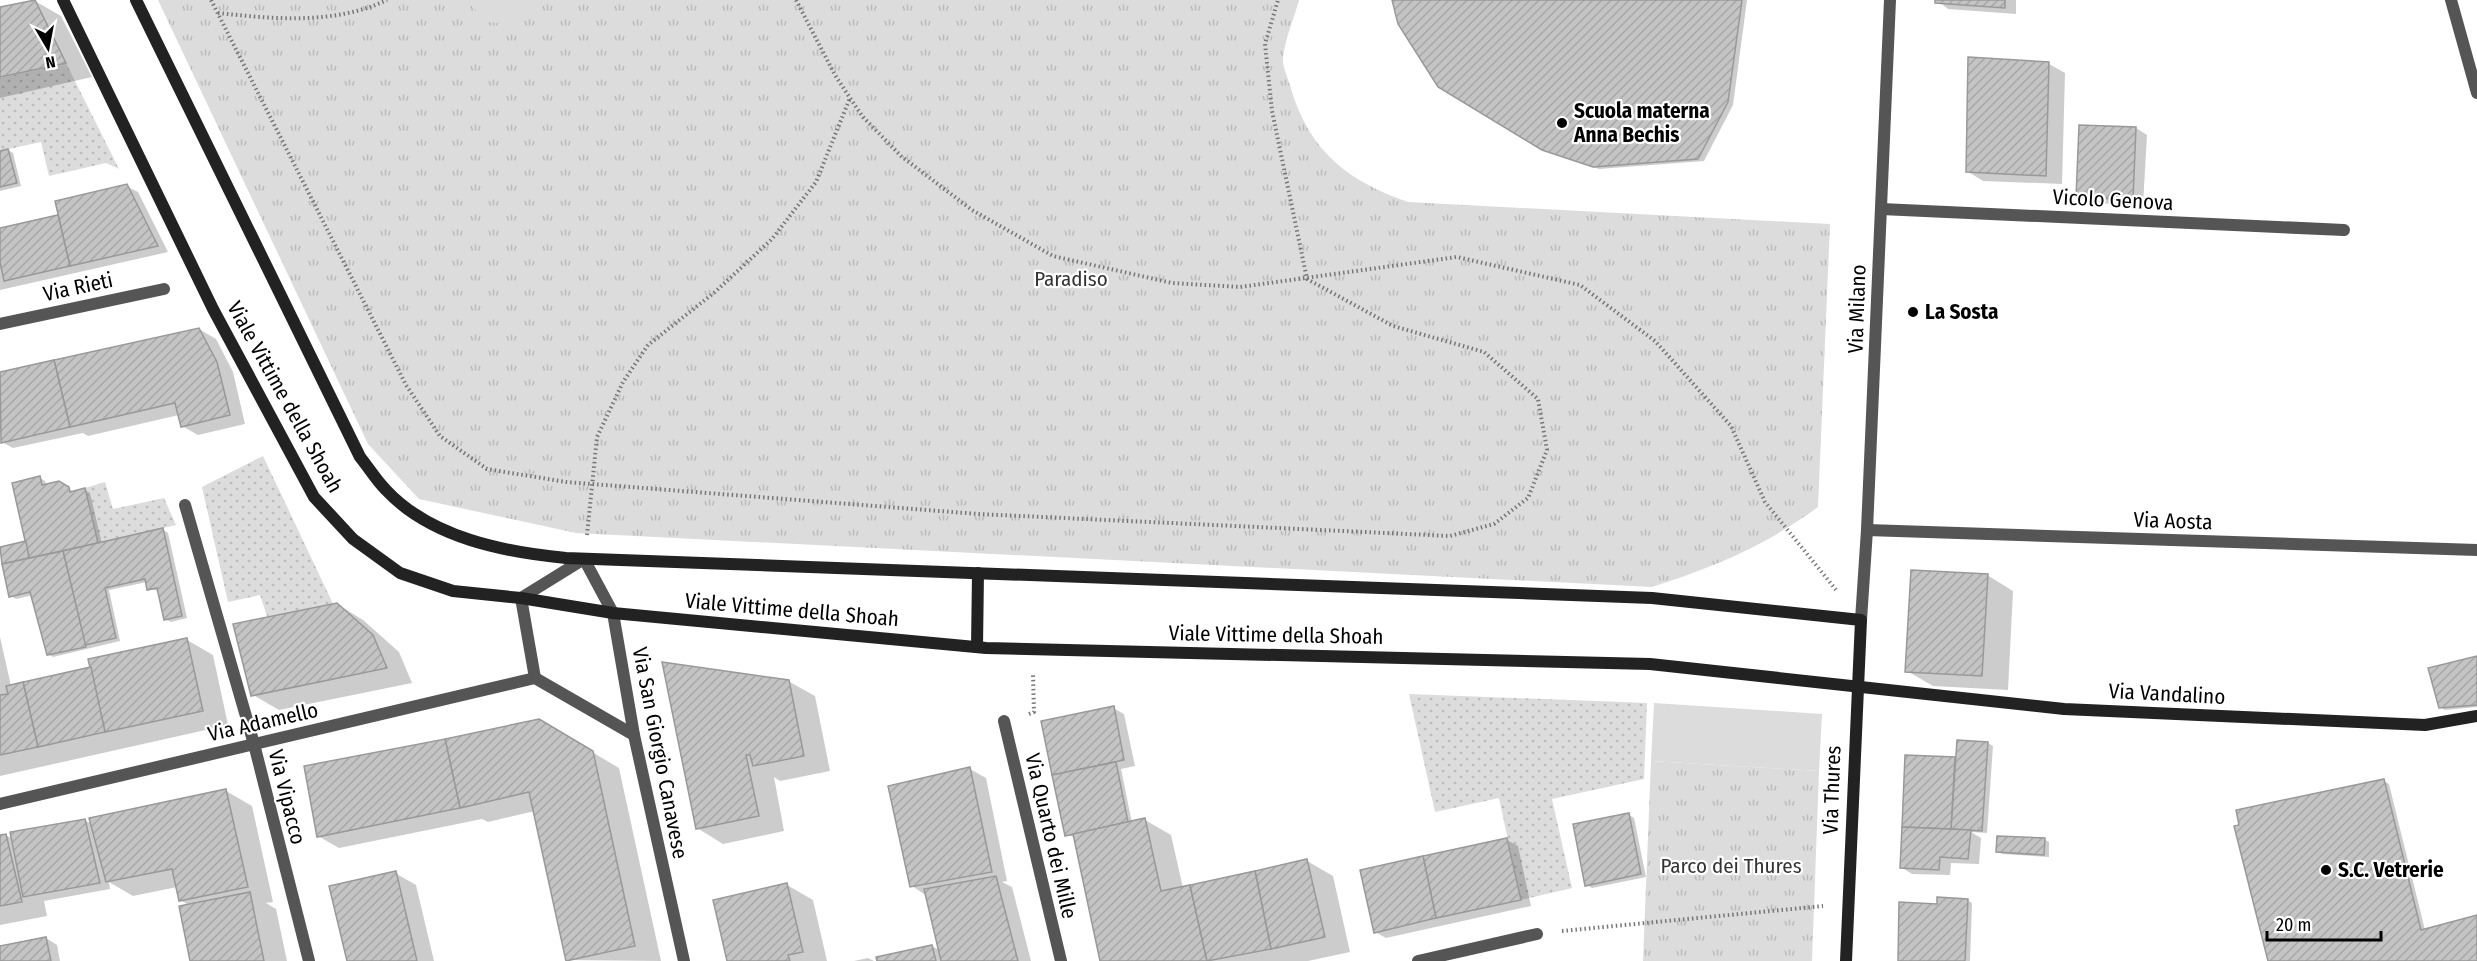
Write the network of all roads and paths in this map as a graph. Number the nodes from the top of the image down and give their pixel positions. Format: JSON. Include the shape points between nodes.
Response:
{"nodes":[{"id":1,"x":63,"y":0,"type":"edge"},
{"id":2,"x":135,"y":0,"type":"edge"},
{"id":3,"x":211,"y":0,"type":"edge"},
{"id":4,"x":387,"y":0,"type":"edge"},
{"id":5,"x":796,"y":0,"type":"edge"},
{"id":6,"x":1278,"y":0,"type":"edge"},
{"id":7,"x":1890,"y":0,"type":"edge"},
{"id":8,"x":2451,"y":0,"type":"edge"},
{"id":9,"x":217,"y":13,"type":"junction"},
{"id":10,"x":2477,"y":93,"type":"edge"},
{"id":11,"x":850,"y":98,"type":"junction"},
{"id":12,"x":1881,"y":209,"type":"junction"},
{"id":13,"x":2344,"y":230,"type":"dead end"},
{"id":14,"x":1307,"y":279,"type":"junction"},
{"id":15,"x":164,"y":289,"type":"dead end"},
{"id":16,"x":0,"y":324,"type":"edge"},
{"id":17,"x":593,"y":484,"type":"junction"},
{"id":18,"x":185,"y":505,"type":"dead end"},
{"id":19,"x":1867,"y":530,"type":"junction"},
{"id":20,"x":2477,"y":550,"type":"edge"},
{"id":21,"x":584,"y":559,"type":"junction"},
{"id":22,"x":978,"y":573,"type":"junction"},
{"id":23,"x":520,"y":598,"type":"junction"},
{"id":24,"x":613,"y":613,"type":"junction"},
{"id":25,"x":1861,"y":620,"type":"junction"},
{"id":26,"x":977,"y":647,"type":"junction"},
{"id":27,"x":1032,"y":649,"type":"junction"},
{"id":28,"x":535,"y":678,"type":"junction"},
{"id":29,"x":1856,"y":687,"type":"junction"},
{"id":30,"x":2477,"y":716,"type":"edge"},
{"id":31,"x":1004,"y":721,"type":"joint"},
{"id":32,"x":634,"y":735,"type":"junction"},
{"id":33,"x":254,"y":744,"type":"junction"},
{"id":34,"x":0,"y":804,"type":"edge"},
{"id":35,"x":1848,"y":904,"type":"junction"},
{"id":36,"x":1537,"y":933,"type":"joint"},
{"id":37,"x":309,"y":961,"type":"edge"},
{"id":38,"x":684,"y":961,"type":"edge"},
{"id":39,"x":1061,"y":961,"type":"edge"},
{"id":40,"x":1418,"y":961,"type":"edge"},
{"id":41,"x":1846,"y":961,"type":"edge"}],
"edges":[{"from":1,"to":23,"type":"street","name":"Viale Vittime della Shoah","via":[[213,309],[314,497],[353,539],[400,573],[453,591]]},
{"from":2,"to":21,"type":"street","name":"Viale Vittime della Shoah","via":[[360,457],[386,491],[421,518],[472,541],[520,554]]},
{"from":3,"to":9,"type":"path"},
{"from":4,"to":9,"type":"path","via":[[327,16],[285,20]]},
{"from":5,"to":11,"type":"path"},
{"from":6,"to":14,"type":"path","via":[[1265,44],[1270,100]]},
{"from":7,"to":12,"type":"street","name":"Via Milano"},
{"from":8,"to":10,"type":"street"},
{"from":9,"to":17,"type":"path","via":[[406,386],[440,436],[487,469]]},
{"from":11,"to":14,"type":"path","via":[[863,117],[902,156],[972,210],[1053,256],[1172,283],[1240,287]]},
{"from":11,"to":17,"type":"path","via":[[816,182],[772,239],[715,292],[648,345],[623,382],[597,437]]},
{"from":12,"to":13,"type":"street","name":"Vicolo Genova"},
{"from":12,"to":19,"type":"street","name":"Via Milano"},
{"from":14,"to":17,"type":"path","via":[[1393,326],[1484,352],[1538,399],[1547,450],[1528,498],[1494,524],[1450,536],[978,514]]},
{"from":14,"to":25,"type":"path","via":[[1457,257],[1580,285],[1655,340],[1731,426],[1765,502]]},
{"from":15,"to":16,"type":"street","name":"Via Rieti"},
{"from":17,"to":21,"type":"path"},
{"from":18,"to":33,"type":"street","name":"Via Vipacco"},
{"from":19,"to":20,"type":"street","name":"Via Aosta"},
{"from":19,"to":25,"type":"street","name":"Via Milano"},
{"from":21,"to":22,"type":"street","name":"Viale Vittime della Shoah"},
{"from":21,"to":23,"type":"street"},
{"from":21,"to":24,"type":"street","name":"Via San Giorgio Canavese"},
{"from":22,"to":25,"type":"street","name":"Viale Vittime della Shoah","via":[[1652,598]]},
{"from":22,"to":26,"type":"street"},
{"from":23,"to":24,"type":"street","name":"Viale Vittime della Shoah"},
{"from":23,"to":28,"type":"street"},
{"from":24,"to":26,"type":"street","name":"Viale Vittime della Shoah"},
{"from":24,"to":32,"type":"street","name":"Via San Giorgio Canavese"},
{"from":25,"to":29,"type":"street","name":"Via Thures"},
{"from":26,"to":27,"type":"street","name":"Viale Vittime della Shoah"},
{"from":27,"to":29,"type":"street","name":"Viale Vittime della Shoah","via":[[1650,664]]},
{"from":27,"to":31,"type":"path","via":[[1034,712]]},
{"from":28,"to":32,"type":"street"},
{"from":28,"to":33,"type":"street","name":"Via Adamello"},
{"from":29,"to":30,"type":"street","name":"Via Vandalino","via":[[2064,709],[2425,725]]},
{"from":29,"to":35,"type":"street","name":"Via Thures"},
{"from":31,"to":39,"type":"street","name":"Via Quarto dei Mille"},
{"from":32,"to":38,"type":"street","name":"Via San Giorgio Canavese"},
{"from":33,"to":34,"type":"street","name":"Via Adamello"},
{"from":33,"to":37,"type":"street","name":"Via Vipacco"},
{"from":35,"to":36,"type":"path"},
{"from":35,"to":41,"type":"street","name":"Via Thures"},
{"from":36,"to":40,"type":"street"}]}
